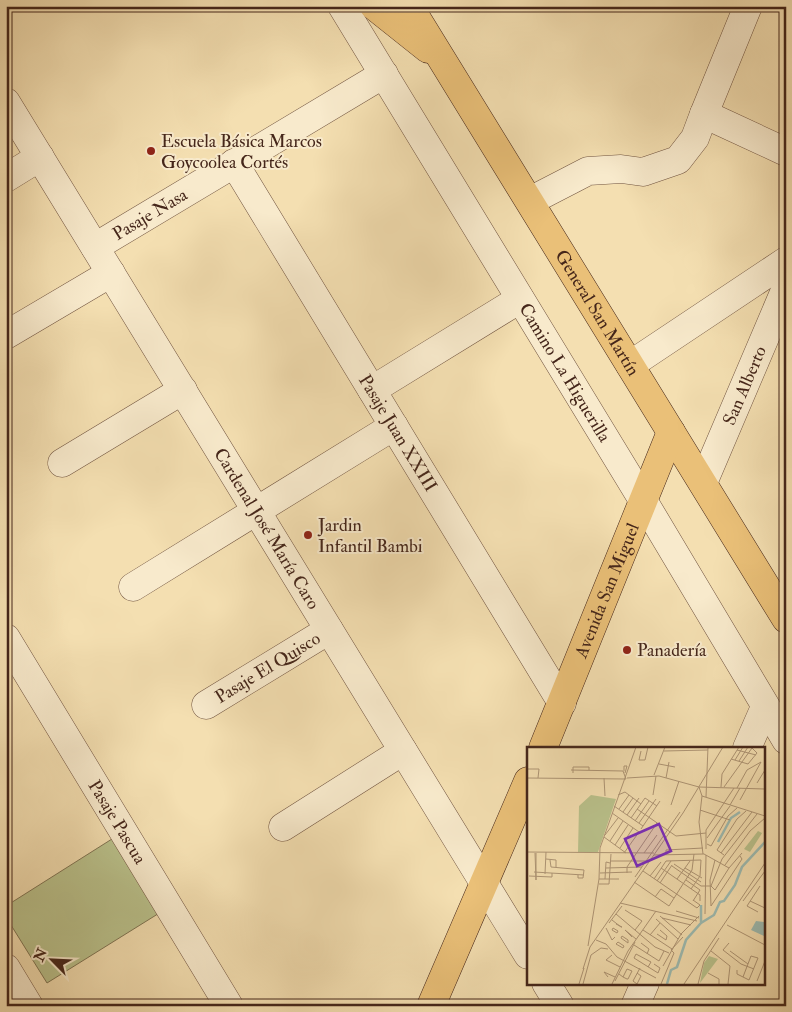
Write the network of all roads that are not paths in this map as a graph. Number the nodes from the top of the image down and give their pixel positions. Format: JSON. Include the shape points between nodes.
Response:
{"nodes":[{"id":1,"x":342,"y":6,"type":"edge"},
{"id":2,"x":374,"y":6,"type":"edge"},
{"id":3,"x":409,"y":6,"type":"edge"},
{"id":4,"x":748,"y":6,"type":"edge"},
{"id":5,"x":445,"y":63,"type":"junction"},
{"id":6,"x":384,"y":74,"type":"junction"},
{"id":7,"x":6,"y":102,"type":"edge"},
{"id":8,"x":704,"y":114,"type":"junction"},
{"id":9,"x":786,"y":152,"type":"edge"},
{"id":10,"x":40,"y":157,"type":"junction"},
{"id":11,"x":234,"y":163,"type":"junction"},
{"id":12,"x":6,"y":178,"type":"edge"},
{"id":13,"x":530,"y":201,"type":"junction"},
{"id":14,"x":95,"y":247,"type":"junction"},
{"id":15,"x":786,"y":261,"type":"edge"},
{"id":16,"x":111,"y":273,"type":"junction"},
{"id":17,"x":786,"y":288,"type":"edge"},
{"id":18,"x":520,"y":299,"type":"junction"},
{"id":19,"x":6,"y":335,"type":"edge"},
{"id":20,"x":630,"y":365,"type":"junction"},
{"id":21,"x":183,"y":390,"type":"junction"},
{"id":22,"x":372,"y":390,"type":"junction"},
{"id":23,"x":394,"y":426,"type":"junction"},
{"id":24,"x":671,"y":432,"type":"junction"},
{"id":25,"x":62,"y":463,"type":"dead end"},
{"id":26,"x":703,"y":483,"type":"junction"},
{"id":27,"x":644,"y":502,"type":"junction"},
{"id":28,"x":256,"y":510,"type":"junction"},
{"id":29,"x":133,"y":588,"type":"dead end"},
{"id":30,"x":786,"y":619,"type":"edge"},
{"id":31,"x":329,"y":630,"type":"junction"},
{"id":32,"x":6,"y":638,"type":"edge"},
{"id":33,"x":562,"y":703,"type":"junction"},
{"id":34,"x":206,"y":705,"type":"dead end"},
{"id":35,"x":765,"y":707,"type":"junction"},
{"id":36,"x":786,"y":740,"type":"edge"},
{"id":37,"x":543,"y":747,"type":"edge"},
{"id":38,"x":747,"y":747,"type":"edge"},
{"id":39,"x":403,"y":751,"type":"junction"},
{"id":40,"x":527,"y":783,"type":"edge"},
{"id":41,"x":283,"y":827,"type":"dead end"},
{"id":42,"x":484,"y":882,"type":"junction"},
{"id":43,"x":527,"y":953,"type":"edge"},
{"id":44,"x":6,"y":968,"type":"edge"},
{"id":45,"x":547,"y":984,"type":"edge"},
{"id":46,"x":645,"y":984,"type":"edge"},
{"id":47,"x":29,"y":1006,"type":"edge"},
{"id":48,"x":230,"y":1006,"type":"edge"},
{"id":49,"x":431,"y":1006,"type":"edge"},
{"id":50,"x":560,"y":1006,"type":"edge"},
{"id":51,"x":635,"y":1006,"type":"edge"}],
"edges":[{"from":1,"to":6,"type":"street","name":"Camino La Higuerilla"},
{"from":2,"to":5,"type":"main road"},
{"from":3,"to":5,"type":"main road","name":"General San Martín"},
{"from":4,"to":8,"type":"street"},
{"from":5,"to":13,"type":"main road","name":"General San Martín"},
{"from":6,"to":11,"type":"street","name":"Pasaje Nasa"},
{"from":6,"to":18,"type":"street","name":"Camino La Higuerilla"},
{"from":7,"to":10,"type":"street","name":"Cardenal José María Caro"},
{"from":8,"to":9,"type":"street"},
{"from":8,"to":13,"type":"street","via":[[695,138],[678,160],[643,172],[621,169],[588,171]]},
{"from":10,"to":12,"type":"street"},
{"from":10,"to":14,"type":"street","name":"Cardenal José María Caro"},
{"from":11,"to":14,"type":"street","name":"Pasaje Nasa"},
{"from":11,"to":22,"type":"street","name":"Pasaje Juan XXIII"},
{"from":13,"to":20,"type":"main road","name":"General San Martín"},
{"from":14,"to":16,"type":"street","name":"Cardenal José María Caro"},
{"from":15,"to":20,"type":"street"},
{"from":16,"to":19,"type":"street"},
{"from":16,"to":21,"type":"street","name":"Cardenal José María Caro"},
{"from":17,"to":26,"type":"street","name":"San Alberto"},
{"from":18,"to":22,"type":"street"},
{"from":18,"to":27,"type":"street","name":"Camino La Higuerilla"},
{"from":20,"to":24,"type":"main road","name":"General San Martín"},
{"from":21,"to":25,"type":"street"},
{"from":21,"to":28,"type":"street","name":"Cardenal José María Caro"},
{"from":22,"to":23,"type":"street","name":"Pasaje Juan XXIII"},
{"from":23,"to":28,"type":"street"},
{"from":23,"to":33,"type":"street","name":"Pasaje Juan XXIII"},
{"from":24,"to":26,"type":"main road","name":"General San Martín"},
{"from":24,"to":27,"type":"main road","name":"Avenida San Miguel"},
{"from":26,"to":30,"type":"main road","name":"General San Martín"},
{"from":27,"to":33,"type":"main road","name":"Avenida San Miguel"},
{"from":27,"to":35,"type":"street","name":"Camino La Higuerilla"},
{"from":28,"to":29,"type":"street"},
{"from":28,"to":31,"type":"street","name":"Cardenal José María Caro"},
{"from":31,"to":34,"type":"street","name":"Pasaje El Quisco"},
{"from":31,"to":39,"type":"street","name":"Cardenal José María Caro"},
{"from":32,"to":48,"type":"street","name":"Pasaje Pascua"},
{"from":33,"to":37,"type":"main road","name":"Avenida San Miguel"},
{"from":35,"to":36,"type":"street","name":"Camino La Higuerilla"},
{"from":35,"to":38,"type":"street"},
{"from":39,"to":41,"type":"street"},
{"from":39,"to":42,"type":"street","name":"Cardenal José María Caro"},
{"from":40,"to":42,"type":"main road"},
{"from":42,"to":43,"type":"street","name":"Cardenal José María Caro"},
{"from":42,"to":49,"type":"main road"},
{"from":44,"to":47,"type":"street"},
{"from":45,"to":50,"type":"street"},
{"from":46,"to":51,"type":"street"}]}
